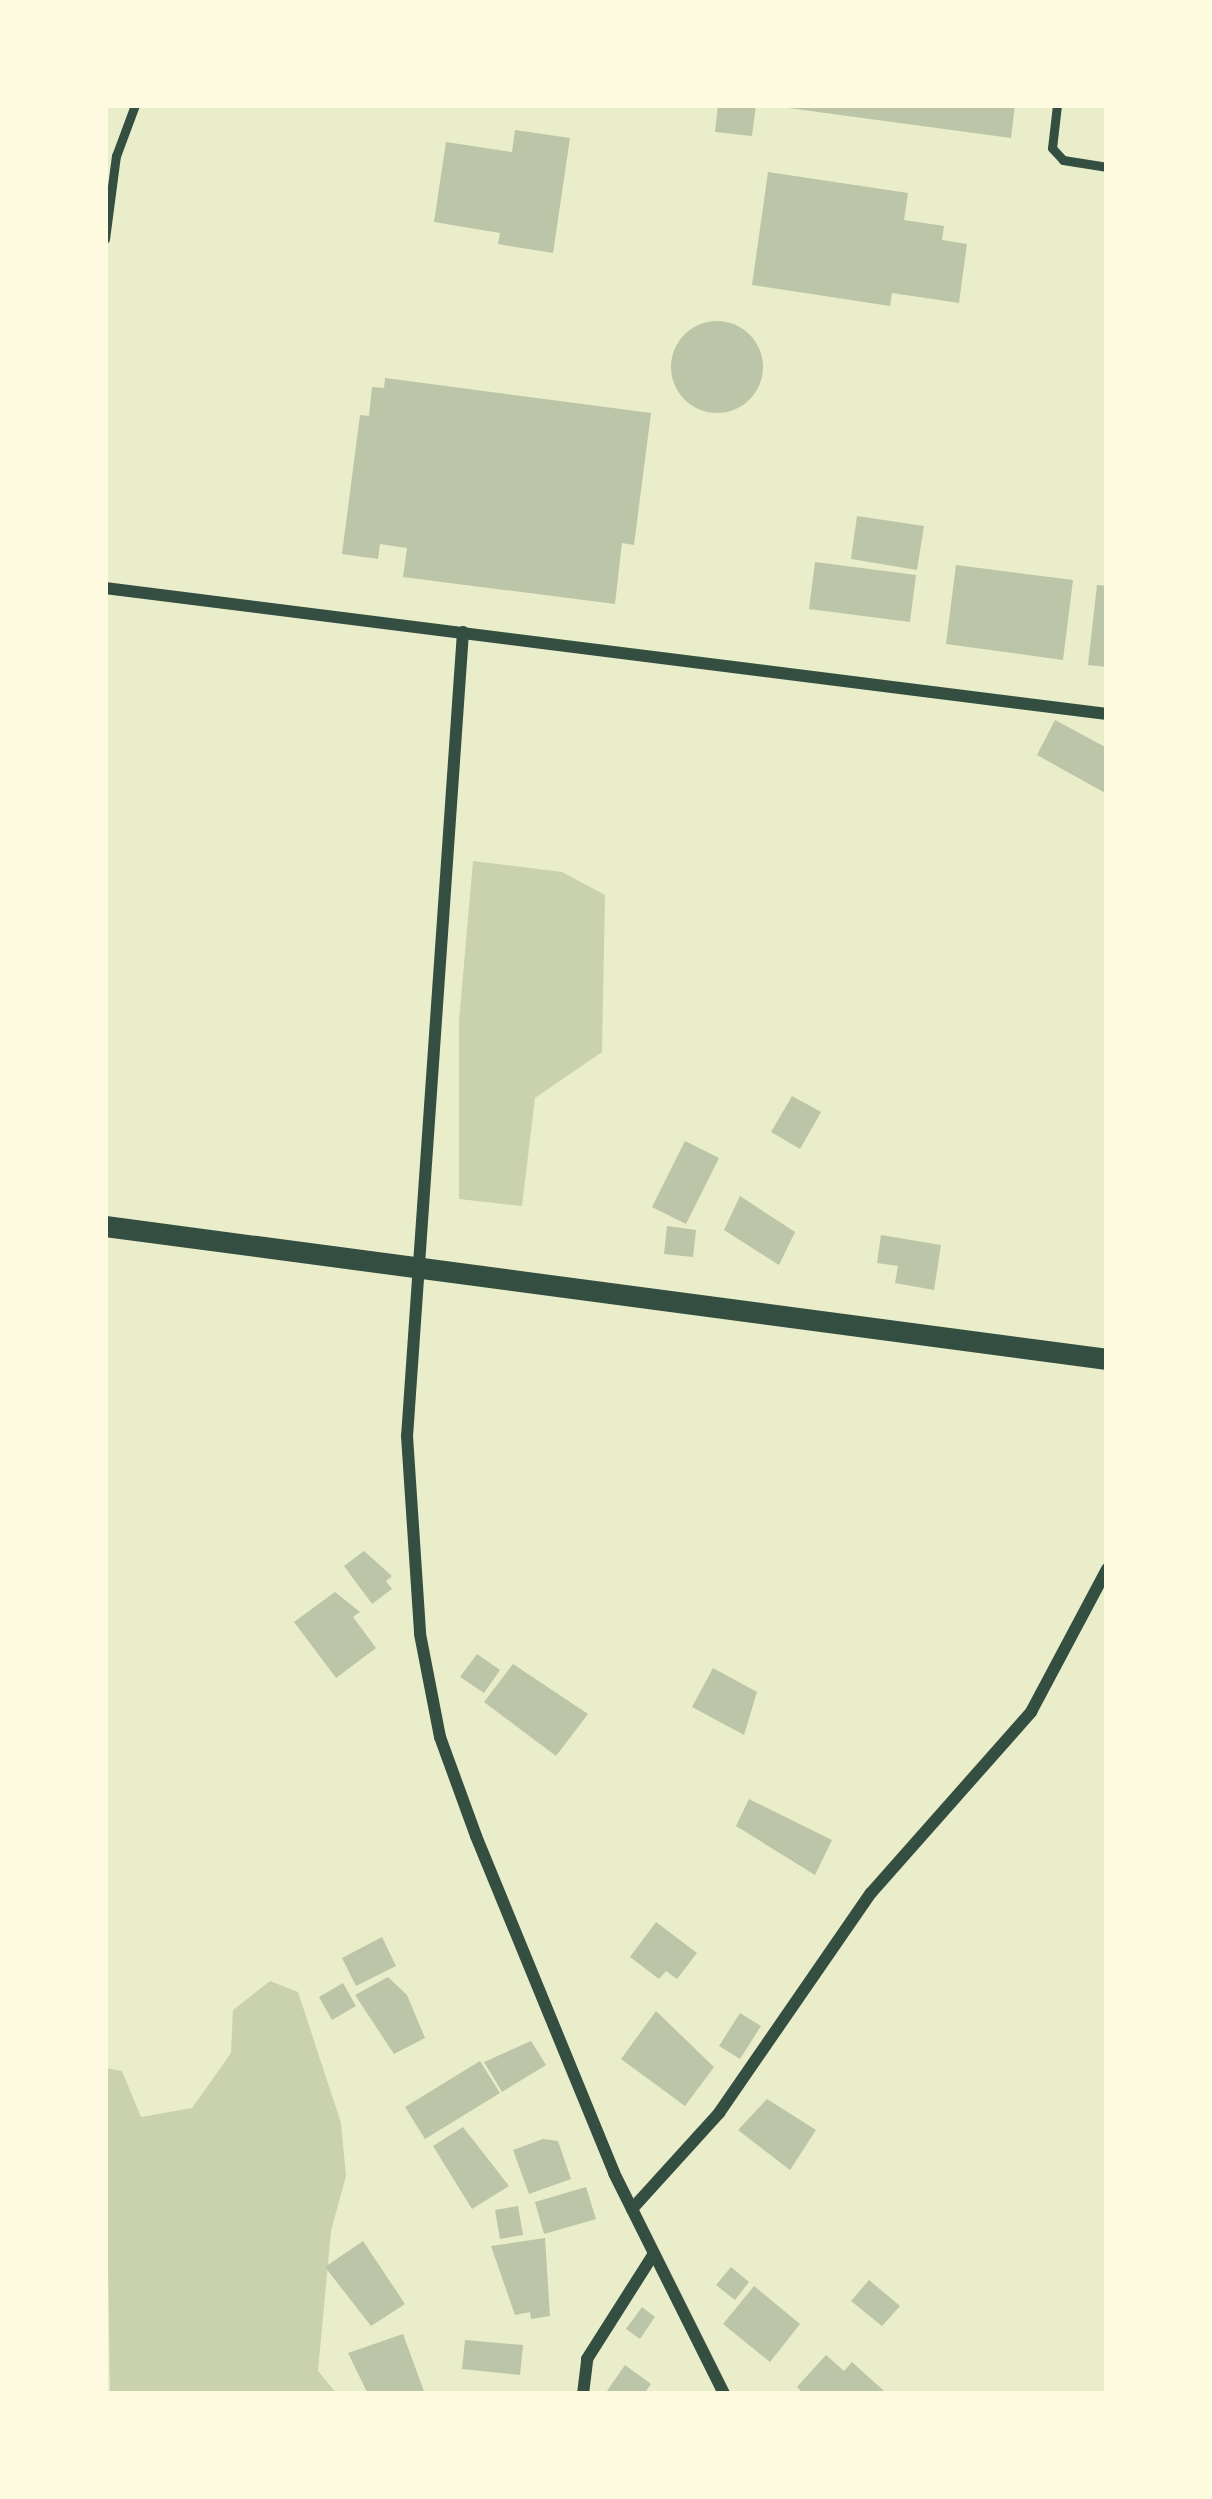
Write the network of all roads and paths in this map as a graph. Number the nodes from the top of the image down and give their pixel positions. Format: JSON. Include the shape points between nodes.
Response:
{"nodes":[{"id":1,"x":135,"y":105,"type":"edge"},
{"id":2,"x":1057,"y":105,"type":"edge"},
{"id":3,"x":1107,"y":167,"type":"edge"},
{"id":4,"x":105,"y":239,"type":"edge"},
{"id":5,"x":105,"y":588,"type":"edge"},
{"id":6,"x":463,"y":632,"type":"junction"},
{"id":7,"x":1107,"y":714,"type":"edge"},
{"id":8,"x":105,"y":1226,"type":"edge"},
{"id":9,"x":416,"y":1268,"type":"junction"},
{"id":10,"x":1107,"y":1359,"type":"edge"},
{"id":11,"x":1107,"y":1569,"type":"edge"},
{"id":12,"x":632,"y":2209,"type":"junction"},
{"id":13,"x":653,"y":2255,"type":"junction"},
{"id":14,"x":583,"y":2394,"type":"edge"},
{"id":15,"x":724,"y":2394,"type":"edge"}],
"edges":[{"from":1,"to":4,"type":"lane","via":[[116,156]]},
{"from":2,"to":3,"type":"lane","via":[[1052,148],[1063,160]]},
{"from":5,"to":6,"type":"street"},
{"from":6,"to":7,"type":"street"},
{"from":6,"to":9,"type":"street"},
{"from":8,"to":9,"type":"street"},
{"from":9,"to":10,"type":"street"},
{"from":9,"to":12,"type":"street","via":[[411,1544],[440,1737]]},
{"from":11,"to":12,"type":"street","via":[[1031,1712],[871,1893],[719,2113]]},
{"from":12,"to":13,"type":"street"},
{"from":13,"to":14,"type":"street","via":[[587,2359]]},
{"from":13,"to":15,"type":"street"}]}
